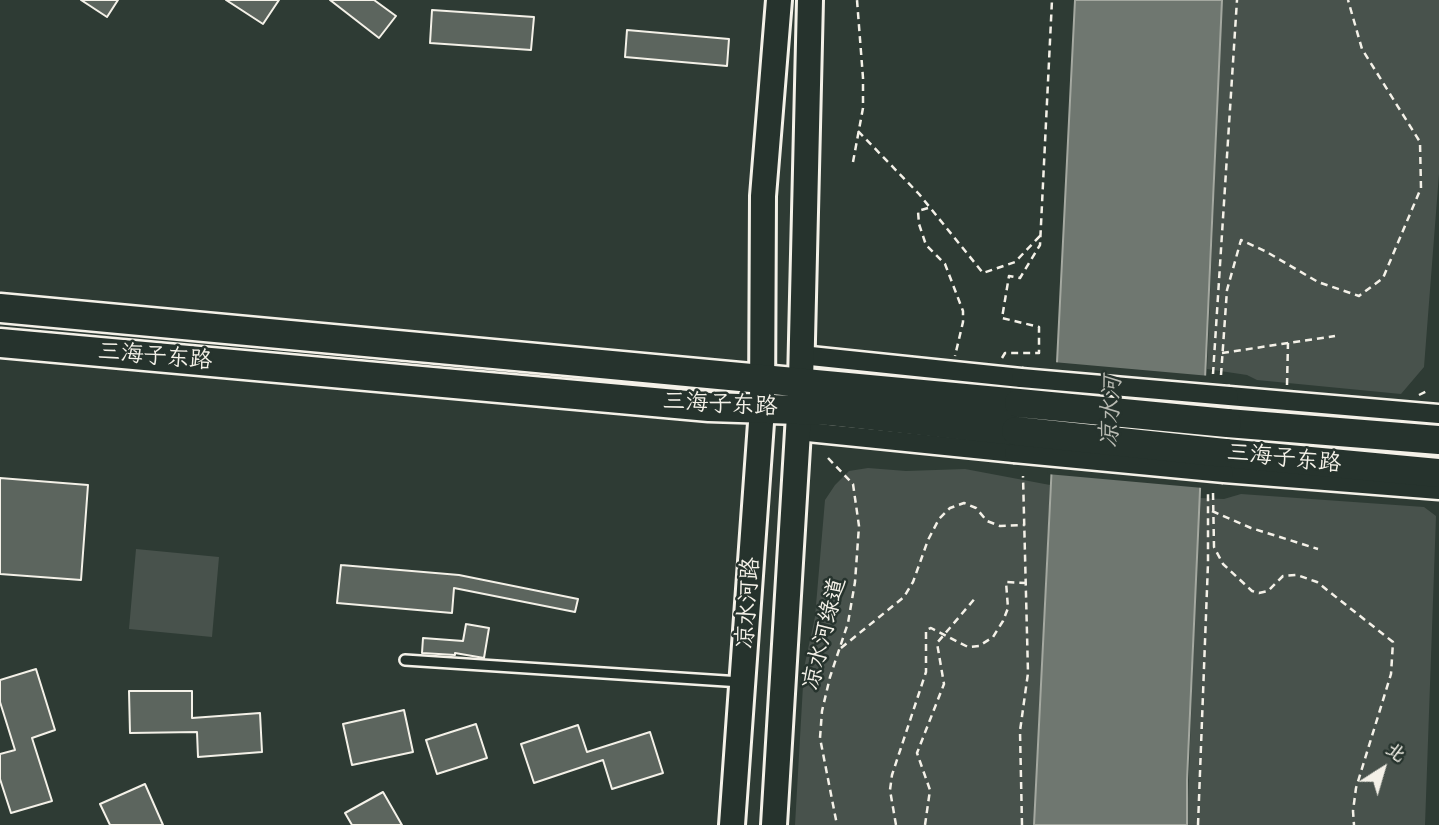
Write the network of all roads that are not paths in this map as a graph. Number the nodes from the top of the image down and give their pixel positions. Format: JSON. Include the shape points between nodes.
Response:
{"nodes":[{"id":1,"x":779,"y":0,"type":"edge"},
{"id":2,"x":810,"y":0,"type":"edge"},
{"id":3,"x":0,"y":308,"type":"edge"},
{"id":4,"x":0,"y":343,"type":"edge"},
{"id":5,"x":801,"y":369,"type":"junction"},
{"id":6,"x":764,"y":380,"type":"junction"},
{"id":7,"x":1304,"y":401,"type":"junction"},
{"id":8,"x":762,"y":409,"type":"junction"},
{"id":9,"x":1228,"y":409,"type":"junction"},
{"id":10,"x":1012,"y":411,"type":"junction"},
{"id":11,"x":1439,"y":414,"type":"edge"},
{"id":12,"x":799,"y":421,"type":"junction"},
{"id":13,"x":1257,"y":425,"type":"junction"},
{"id":14,"x":1439,"y":440,"type":"edge"},
{"id":15,"x":1301,"y":460,"type":"junction"},
{"id":16,"x":1224,"y":463,"type":"junction"},
{"id":17,"x":1439,"y":473,"type":"edge"},
{"id":18,"x":1255,"y":475,"type":"junction"},
{"id":19,"x":1439,"y":490,"type":"edge"},
{"id":20,"x":405,"y":660,"type":"dead end"},
{"id":21,"x":743,"y":682,"type":"junction"},
{"id":22,"x":732,"y":825,"type":"edge"},
{"id":23,"x":774,"y":825,"type":"edge"}],
"edges":[{"from":1,"to":6,"type":"street","name":"凉水河路","via":[[763,195]]},
{"from":2,"to":5,"type":"street","name":"凉水河路"},
{"from":3,"to":6,"type":"main road","name":"三海子东路"},
{"from":4,"to":8,"type":"main road","name":"三海子东路"},
{"from":5,"to":6,"type":"main road","name":"三海子东路"},
{"from":5,"to":10,"type":"main road","name":"三海子东路"},
{"from":5,"to":12,"type":"street","name":"凉水河路"},
{"from":6,"to":8,"type":"street","name":"凉水河路"},
{"from":7,"to":9,"type":"street"},
{"from":7,"to":11,"type":"street"},
{"from":7,"to":13,"type":"street"},
{"from":8,"to":12,"type":"main road","name":"三海子东路"},
{"from":8,"to":21,"type":"street","name":"凉水河路"},
{"from":9,"to":10,"type":"street","bridge":true},
{"from":9,"to":10,"type":"main road","name":"三海子东路","bridge":true,"via":[[1048,406]]},
{"from":9,"to":13,"type":"main road","name":"三海子东路"},
{"from":10,"to":12,"type":"main road","name":"三海子东路"},
{"from":10,"to":16,"type":"street","bridge":true},
{"from":10,"to":16,"type":"main road","name":"三海子东路","bridge":true,"via":[[1044,434]]},
{"from":12,"to":23,"type":"street","name":"凉水河路"},
{"from":13,"to":14,"type":"main road","name":"三海子东路"},
{"from":15,"to":16,"type":"main road","name":"三海子东路"},
{"from":15,"to":17,"type":"main road","name":"三海子东路"},
{"from":15,"to":18,"type":"street"},
{"from":16,"to":18,"type":"street"},
{"from":18,"to":19,"type":"street"},
{"from":20,"to":21,"type":"lane"},
{"from":21,"to":22,"type":"street","name":"凉水河路"}]}
